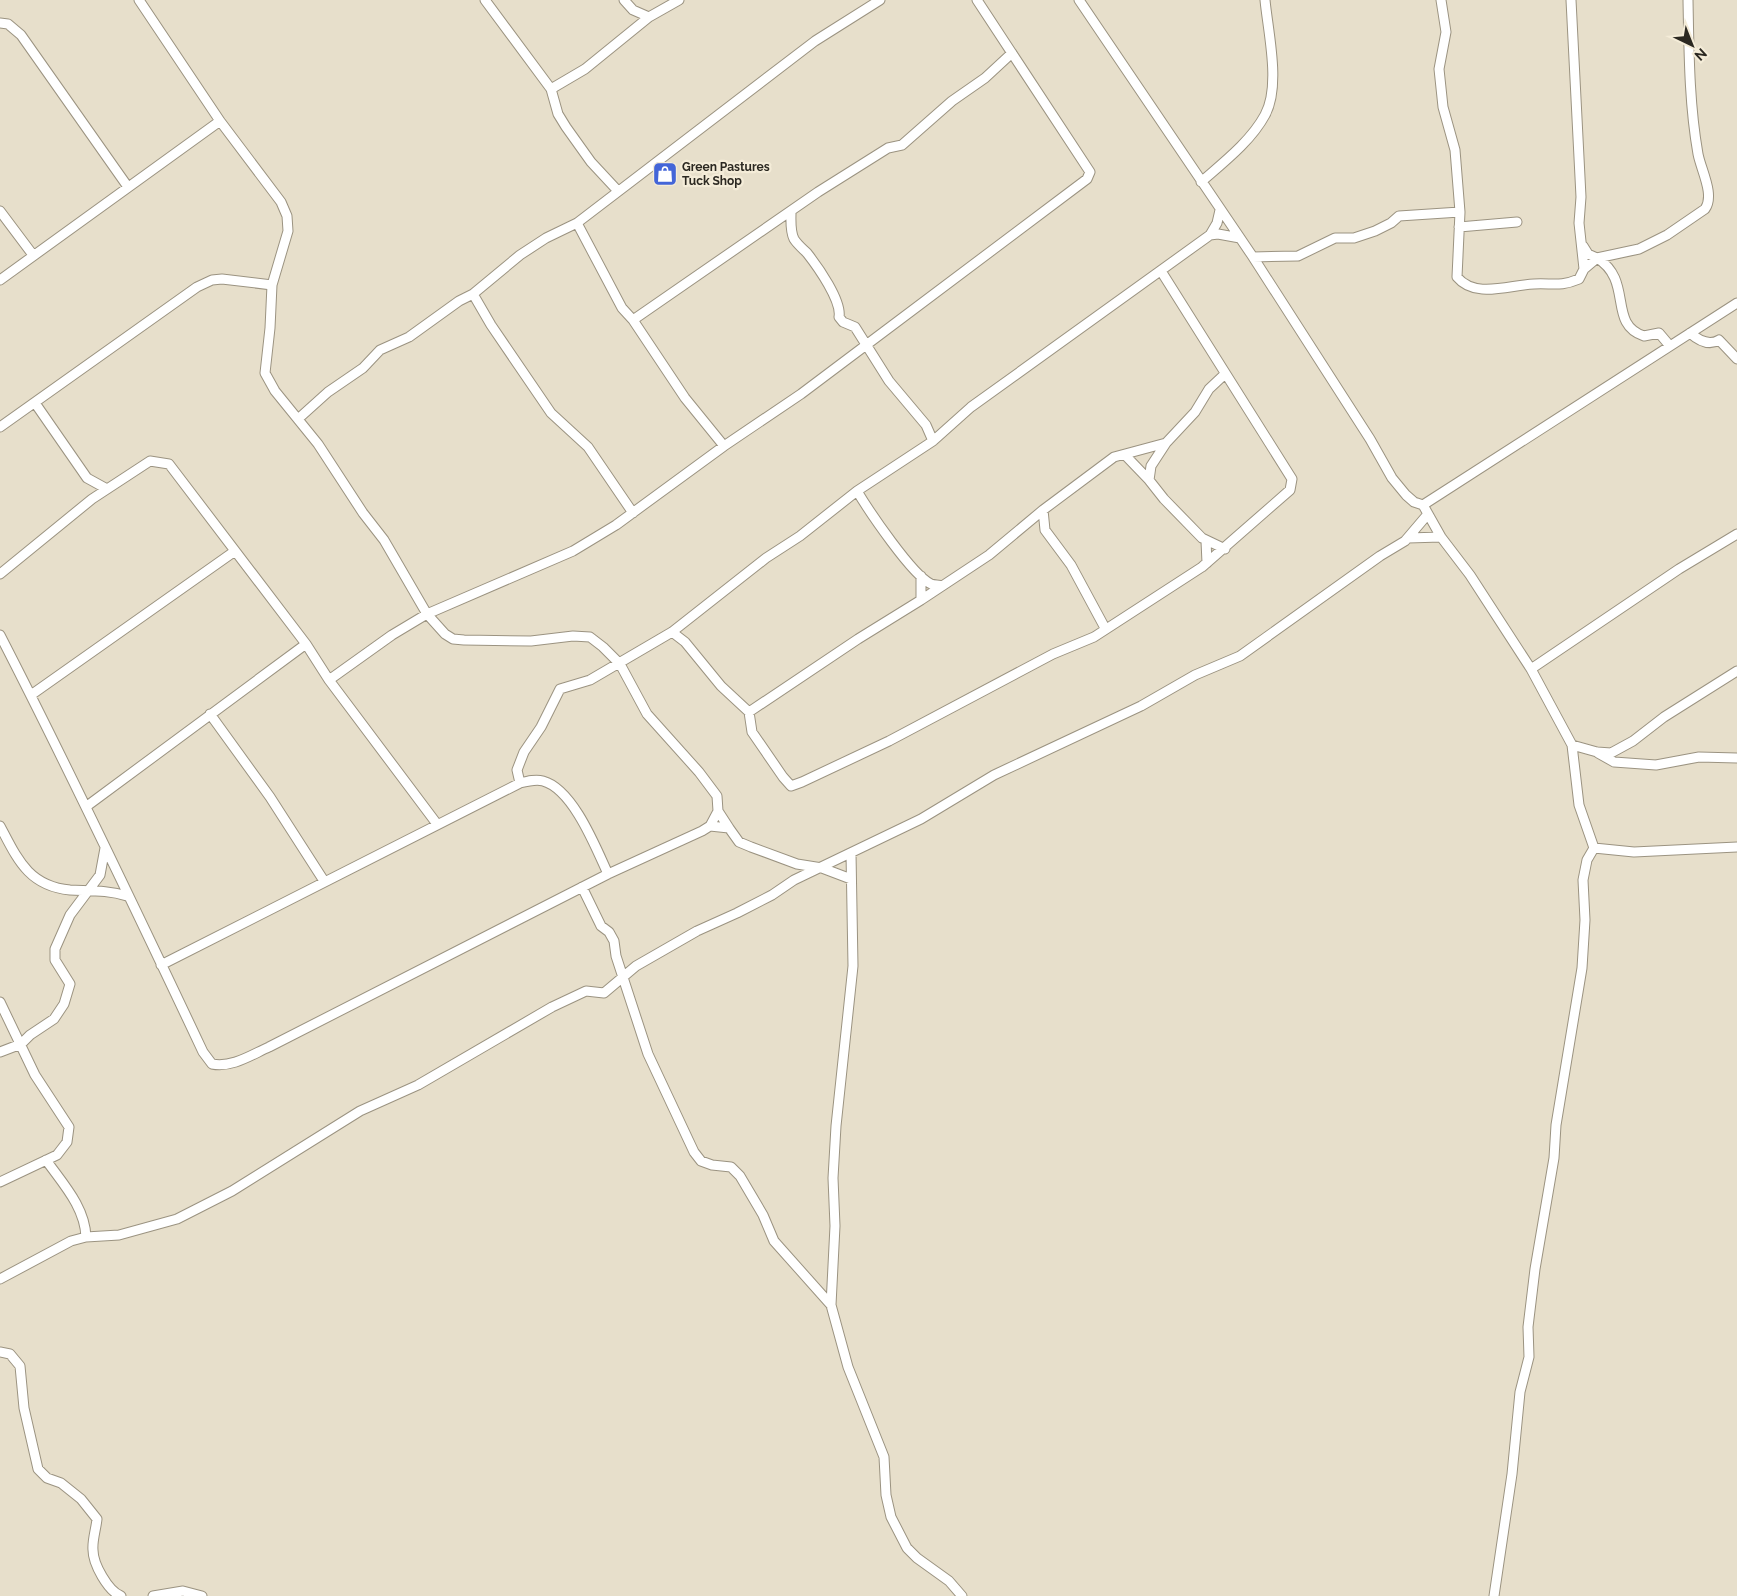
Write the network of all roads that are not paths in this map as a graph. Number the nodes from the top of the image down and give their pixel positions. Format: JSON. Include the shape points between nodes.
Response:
{"nodes":[{"id":1,"x":139,"y":0,"type":"edge"},
{"id":2,"x":485,"y":0,"type":"edge"},
{"id":3,"x":624,"y":0,"type":"edge"},
{"id":4,"x":679,"y":0,"type":"edge"},
{"id":5,"x":880,"y":0,"type":"edge"},
{"id":6,"x":977,"y":0,"type":"edge"},
{"id":7,"x":1079,"y":0,"type":"edge"},
{"id":8,"x":1265,"y":0,"type":"edge"},
{"id":9,"x":1441,"y":0,"type":"edge"},
{"id":10,"x":1571,"y":0,"type":"edge"},
{"id":11,"x":1688,"y":0,"type":"edge"},
{"id":12,"x":649,"y":17,"type":"junction"},
{"id":13,"x":0,"y":23,"type":"edge"},
{"id":14,"x":1012,"y":53,"type":"junction"},
{"id":15,"x":551,"y":88,"type":"junction"},
{"id":16,"x":220,"y":121,"type":"junction"},
{"id":17,"x":1201,"y":182,"type":"junction"},
{"id":18,"x":128,"y":187,"type":"junction"},
{"id":19,"x":618,"y":191,"type":"junction"},
{"id":20,"x":1220,"y":210,"type":"junction"},
{"id":21,"x":0,"y":212,"type":"edge"},
{"id":22,"x":791,"y":212,"type":"junction"},
{"id":23,"x":1460,"y":212,"type":"junction"},
{"id":24,"x":1517,"y":222,"type":"dead end"},
{"id":25,"x":577,"y":223,"type":"junction"},
{"id":26,"x":1459,"y":227,"type":"junction"},
{"id":27,"x":1210,"y":235,"type":"junction"},
{"id":28,"x":1240,"y":238,"type":"junction"},
{"id":29,"x":1583,"y":246,"type":"junction"},
{"id":30,"x":33,"y":255,"type":"junction"},
{"id":31,"x":1253,"y":257,"type":"junction"},
{"id":32,"x":1597,"y":258,"type":"junction"},
{"id":33,"x":1584,"y":269,"type":"junction"},
{"id":34,"x":1161,"y":271,"type":"junction"},
{"id":35,"x":0,"y":280,"type":"edge"},
{"id":36,"x":272,"y":285,"type":"junction"},
{"id":37,"x":473,"y":294,"type":"junction"},
{"id":38,"x":1737,"y":303,"type":"edge"},
{"id":39,"x":633,"y":320,"type":"junction"},
{"id":40,"x":1690,"y":333,"type":"junction"},
{"id":41,"x":867,"y":343,"type":"junction"},
{"id":42,"x":1670,"y":346,"type":"junction"},
{"id":43,"x":1737,"y":359,"type":"edge"},
{"id":44,"x":1225,"y":374,"type":"junction"},
{"id":45,"x":35,"y":403,"type":"junction"},
{"id":46,"x":298,"y":419,"type":"junction"},
{"id":47,"x":0,"y":427,"type":"edge"},
{"id":48,"x":933,"y":441,"type":"junction"},
{"id":49,"x":1166,"y":443,"type":"junction"},
{"id":50,"x":724,"y":446,"type":"junction"},
{"id":51,"x":1125,"y":455,"type":"junction"},
{"id":52,"x":1149,"y":480,"type":"junction"},
{"id":53,"x":107,"y":489,"type":"junction"},
{"id":54,"x":857,"y":491,"type":"junction"},
{"id":55,"x":1423,"y":505,"type":"junction"},
{"id":56,"x":1043,"y":510,"type":"junction"},
{"id":57,"x":633,"y":513,"type":"junction"},
{"id":58,"x":1428,"y":514,"type":"junction"},
{"id":59,"x":1737,"y":534,"type":"edge"},
{"id":60,"x":1441,"y":537,"type":"junction"},
{"id":61,"x":1408,"y":538,"type":"junction"},
{"id":62,"x":1206,"y":541,"type":"junction"},
{"id":63,"x":1225,"y":549,"type":"junction"},
{"id":64,"x":234,"y":552,"type":"junction"},
{"id":65,"x":1207,"y":563,"type":"junction"},
{"id":66,"x":0,"y":574,"type":"edge"},
{"id":67,"x":921,"y":576,"type":"junction"},
{"id":68,"x":942,"y":586,"type":"junction"},
{"id":69,"x":921,"y":600,"type":"junction"},
{"id":70,"x":427,"y":614,"type":"junction"},
{"id":71,"x":1105,"y":628,"type":"junction"},
{"id":72,"x":672,"y":632,"type":"junction"},
{"id":73,"x":0,"y":635,"type":"edge"},
{"id":74,"x":306,"y":644,"type":"junction"},
{"id":75,"x":620,"y":664,"type":"junction"},
{"id":76,"x":1531,"y":669,"type":"junction"},
{"id":77,"x":1737,"y":671,"type":"edge"},
{"id":78,"x":329,"y":680,"type":"junction"},
{"id":79,"x":31,"y":695,"type":"junction"},
{"id":80,"x":749,"y":712,"type":"junction"},
{"id":81,"x":210,"y":714,"type":"junction"},
{"id":82,"x":1572,"y":744,"type":"junction"},
{"id":83,"x":1596,"y":752,"type":"junction"},
{"id":84,"x":1737,"y":758,"type":"edge"},
{"id":85,"x":520,"y":783,"type":"junction"},
{"id":86,"x":86,"y":806,"type":"junction"},
{"id":87,"x":718,"y":811,"type":"junction"},
{"id":88,"x":437,"y":824,"type":"junction"},
{"id":89,"x":0,"y":826,"type":"edge"},
{"id":90,"x":710,"y":826,"type":"junction"},
{"id":91,"x":729,"y":828,"type":"junction"},
{"id":92,"x":1737,"y":847,"type":"edge"},
{"id":93,"x":105,"y":848,"type":"junction"},
{"id":94,"x":1594,"y":848,"type":"junction"},
{"id":95,"x":851,"y":853,"type":"junction"},
{"id":96,"x":822,"y":868,"type":"junction"},
{"id":97,"x":608,"y":874,"type":"junction"},
{"id":98,"x":851,"y":879,"type":"junction"},
{"id":99,"x":324,"y":881,"type":"junction"},
{"id":100,"x":582,"y":888,"type":"junction"},
{"id":101,"x":91,"y":890,"type":"junction"},
{"id":102,"x":127,"y":896,"type":"junction"},
{"id":103,"x":162,"y":965,"type":"junction"},
{"id":104,"x":623,"y":976,"type":"junction"},
{"id":105,"x":0,"y":1002,"type":"edge"},
{"id":106,"x":11,"y":1028,"type":"junction"},
{"id":107,"x":21,"y":1044,"type":"junction"},
{"id":108,"x":2,"y":1051,"type":"edge"},
{"id":109,"x":46,"y":1160,"type":"junction"},
{"id":110,"x":0,"y":1182,"type":"edge"},
{"id":111,"x":86,"y":1238,"type":"junction"},
{"id":112,"x":0,"y":1280,"type":"edge"},
{"id":113,"x":831,"y":1306,"type":"junction"},
{"id":114,"x":0,"y":1352,"type":"edge"},
{"id":115,"x":121,"y":1596,"type":"edge"},
{"id":116,"x":153,"y":1596,"type":"edge"},
{"id":117,"x":202,"y":1596,"type":"edge"},
{"id":118,"x":962,"y":1596,"type":"edge"},
{"id":119,"x":1494,"y":1596,"type":"edge"}],
"edges":[{"from":1,"to":16,"type":"street"},
{"from":2,"to":15,"type":"street"},
{"from":3,"to":12,"type":"street","via":[[633,10]]},
{"from":4,"to":12,"type":"street"},
{"from":5,"to":19,"type":"street","via":[[815,41]]},
{"from":6,"to":14,"type":"street"},
{"from":7,"to":17,"type":"street"},
{"from":8,"to":17,"type":"street","via":[[1272,59],[1271,95],[1266,114],[1248,137]]},
{"from":9,"to":23,"type":"street","via":[[1446,32],[1439,69],[1455,150]]},
{"from":10,"to":29,"type":"street","via":[[1581,197],[1579,223]]},
{"from":11,"to":32,"type":"street","via":[[1693,125],[1708,190],[1708,204],[1654,243]]},
{"from":12,"to":15,"type":"street","via":[[585,69]]},
{"from":13,"to":18,"type":"street","via":[[8,24],[21,35]]},
{"from":14,"to":22,"type":"street","via":[[902,145],[874,156]]},
{"from":14,"to":41,"type":"street","via":[[1090,172],[1087,180]]},
{"from":15,"to":19,"type":"street","via":[[558,114],[591,162]]},
{"from":16,"to":18,"type":"street"},
{"from":16,"to":36,"type":"street","via":[[281,202],[287,216],[288,231]]},
{"from":17,"to":20,"type":"street"},
{"from":18,"to":30,"type":"street"},
{"from":19,"to":25,"type":"street"},
{"from":20,"to":27,"type":"street"},
{"from":20,"to":28,"type":"street"},
{"from":21,"to":30,"type":"street"},
{"from":22,"to":39,"type":"street"},
{"from":22,"to":41,"type":"street","via":[[790,226],[794,238],[834,294],[839,317],[855,327]]},
{"from":23,"to":26,"type":"street"},
{"from":23,"to":31,"type":"street","via":[[1399,216],[1392,223],[1375,230],[1354,238],[1334,238],[1298,256]]},
{"from":24,"to":26,"type":"street"},
{"from":25,"to":37,"type":"street","via":[[546,238]]},
{"from":25,"to":39,"type":"street","via":[[622,308]]},
{"from":26,"to":33,"type":"street","via":[[1457,277],[1471,288],[1508,289],[1535,284],[1564,286],[1579,279]]},
{"from":27,"to":28,"type":"street"},
{"from":27,"to":34,"type":"street"},
{"from":28,"to":31,"type":"street"},
{"from":29,"to":32,"type":"street","via":[[1588,254]]},
{"from":29,"to":33,"type":"street"},
{"from":30,"to":35,"type":"street"},
{"from":31,"to":55,"type":"street","via":[[1392,478],[1410,498]]},
{"from":32,"to":33,"type":"street"},
{"from":32,"to":42,"type":"street","via":[[1614,273],[1630,329],[1644,336],[1659,333]]},
{"from":34,"to":44,"type":"street"},
{"from":34,"to":48,"type":"street","via":[[971,407]]},
{"from":36,"to":45,"type":"street","via":[[222,279],[197,287]]},
{"from":36,"to":46,"type":"street","via":[[265,373]]},
{"from":37,"to":46,"type":"street","via":[[409,337],[380,350],[364,368],[328,392]]},
{"from":37,"to":57,"type":"street","via":[[551,413],[588,448]]},
{"from":38,"to":40,"type":"street"},
{"from":39,"to":50,"type":"street","via":[[686,398]]},
{"from":40,"to":42,"type":"street"},
{"from":40,"to":43,"type":"street","via":[[1704,342],[1719,340]]},
{"from":41,"to":48,"type":"street","via":[[889,381],[926,425]]},
{"from":41,"to":50,"type":"street","via":[[801,394]]},
{"from":42,"to":55,"type":"street"},
{"from":44,"to":49,"type":"street"},
{"from":44,"to":63,"type":"street","via":[[1292,479],[1290,490]]},
{"from":45,"to":47,"type":"street"},
{"from":45,"to":53,"type":"street","via":[[87,478]]},
{"from":46,"to":70,"type":"street","via":[[384,540]]},
{"from":48,"to":54,"type":"street"},
{"from":49,"to":51,"type":"street"},
{"from":49,"to":52,"type":"street","via":[[1151,466]]},
{"from":50,"to":57,"type":"street"},
{"from":51,"to":52,"type":"street"},
{"from":51,"to":56,"type":"street","via":[[1114,457]]},
{"from":52,"to":62,"type":"street"},
{"from":53,"to":64,"type":"street","via":[[150,461],[165,462]]},
{"from":53,"to":66,"type":"street"},
{"from":54,"to":67,"type":"street","via":[[875,520]]},
{"from":54,"to":72,"type":"street"},
{"from":55,"to":58,"type":"street"},
{"from":56,"to":68,"type":"street","via":[[989,556]]},
{"from":56,"to":71,"type":"street","via":[[1046,530],[1071,565]]},
{"from":57,"to":70,"type":"street","via":[[573,551]]},
{"from":58,"to":60,"type":"street"},
{"from":58,"to":61,"type":"street"},
{"from":59,"to":76,"type":"street","via":[[1679,569]]},
{"from":60,"to":61,"type":"street"},
{"from":60,"to":76,"type":"street","via":[[1470,575]]},
{"from":61,"to":95,"type":"street","via":[[1240,656],[994,775],[921,819]]},
{"from":62,"to":63,"type":"street"},
{"from":62,"to":65,"type":"street"},
{"from":63,"to":65,"type":"street"},
{"from":64,"to":74,"type":"street"},
{"from":64,"to":79,"type":"street"},
{"from":65,"to":71,"type":"street"},
{"from":67,"to":68,"type":"street","via":[[930,584]]},
{"from":67,"to":69,"type":"street"},
{"from":68,"to":69,"type":"street"},
{"from":69,"to":80,"type":"street","via":[[858,638]]},
{"from":70,"to":75,"type":"street","via":[[444,634],[453,639],[531,641],[590,637]]},
{"from":70,"to":78,"type":"street"},
{"from":71,"to":80,"type":"street","via":[[1094,637],[1036,663],[889,741],[791,786],[752,732]]},
{"from":72,"to":75,"type":"street"},
{"from":72,"to":80,"type":"street"},
{"from":73,"to":79,"type":"street"},
{"from":74,"to":78,"type":"street"},
{"from":74,"to":81,"type":"street"},
{"from":75,"to":85,"type":"street","via":[[590,680],[560,689],[524,752],[517,770]]},
{"from":75,"to":87,"type":"street","via":[[647,714],[717,796]]},
{"from":76,"to":82,"type":"street"},
{"from":77,"to":83,"type":"street","via":[[1664,717],[1633,741],[1611,753]]},
{"from":78,"to":88,"type":"street"},
{"from":79,"to":86,"type":"street"},
{"from":81,"to":86,"type":"street"},
{"from":81,"to":99,"type":"street","via":[[270,797]]},
{"from":82,"to":83,"type":"street"},
{"from":82,"to":94,"type":"street","via":[[1579,805]]},
{"from":83,"to":84,"type":"street","via":[[1614,762],[1656,765],[1699,757]]},
{"from":85,"to":88,"type":"street"},
{"from":85,"to":97,"type":"street","via":[[542,780],[554,786],[571,803]]},
{"from":86,"to":93,"type":"street"},
{"from":87,"to":90,"type":"street"},
{"from":87,"to":91,"type":"street"},
{"from":88,"to":99,"type":"street"},
{"from":89,"to":101,"type":"street","via":[[20,865],[33,876],[55,887]]},
{"from":90,"to":91,"type":"street"},
{"from":90,"to":97,"type":"street"},
{"from":91,"to":96,"type":"street","via":[[740,842],[750,847],[797,864]]},
{"from":92,"to":94,"type":"street","via":[[1634,852]]},
{"from":93,"to":101,"type":"street","via":[[100,875]]},
{"from":93,"to":102,"type":"street"},
{"from":94,"to":119,"type":"street","via":[[1583,880],[1582,968],[1535,1268],[1528,1356],[1520,1392]]},
{"from":95,"to":96,"type":"street"},
{"from":95,"to":98,"type":"street"},
{"from":96,"to":98,"type":"street"},
{"from":96,"to":104,"type":"street","via":[[697,931]]},
{"from":97,"to":100,"type":"street"},
{"from":98,"to":113,"type":"street","via":[[853,966],[836,1126]]},
{"from":99,"to":103,"type":"street"},
{"from":100,"to":103,"type":"street","via":[[269,1047],[222,1066],[212,1064],[203,1052]]},
{"from":100,"to":104,"type":"street","via":[[600,926],[614,941]]},
{"from":101,"to":102,"type":"street"},
{"from":101,"to":107,"type":"street","via":[[70,915],[55,949],[55,960],[70,984],[64,1004],[54,1019]]},
{"from":102,"to":103,"type":"street"},
{"from":104,"to":111,"type":"street","via":[[604,993],[586,990],[418,1084],[360,1111],[232,1191],[177,1219],[119,1235]]},
{"from":104,"to":113,"type":"street","via":[[648,1054],[694,1152],[701,1161],[731,1167],[740,1176],[774,1241]]},
{"from":105,"to":106,"type":"street"},
{"from":106,"to":107,"type":"street"},
{"from":106,"to":108,"type":"street","via":[[10,1038]]},
{"from":107,"to":108,"type":"street"},
{"from":107,"to":109,"type":"street","via":[[39,1082],[69,1127],[68,1142],[57,1155]]},
{"from":109,"to":110,"type":"street"},
{"from":109,"to":111,"type":"street","via":[[82,1211]]},
{"from":111,"to":112,"type":"street","via":[[72,1241]]},
{"from":113,"to":118,"type":"street","via":[[848,1367],[884,1457],[891,1516],[907,1548],[949,1581]]},
{"from":114,"to":115,"type":"street","via":[[10,1354],[20,1366],[24,1408],[38,1469],[47,1478],[61,1483],[97,1519],[92,1549],[94,1560],[107,1582]]},
{"from":116,"to":117,"type":"street","via":[[183,1591]]}]}
